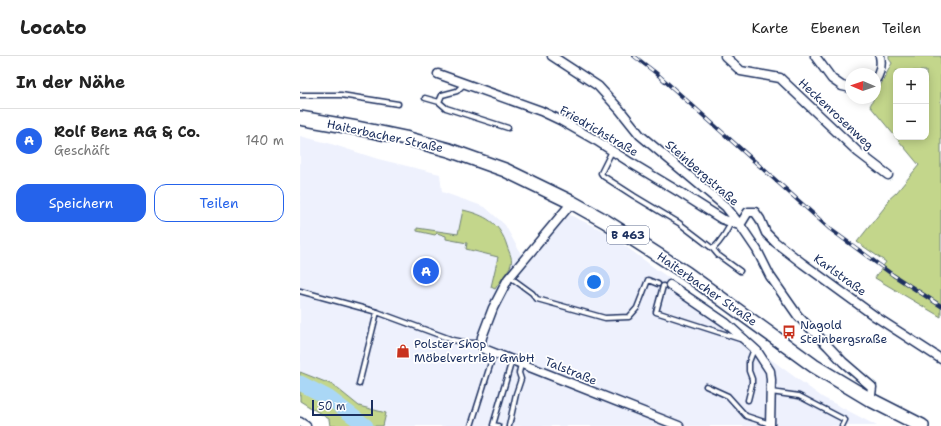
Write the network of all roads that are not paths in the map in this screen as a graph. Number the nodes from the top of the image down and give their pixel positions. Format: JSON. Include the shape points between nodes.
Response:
{"nodes":[{"id":1,"x":552,"y":56,"type":"edge"},
{"id":2,"x":725,"y":56,"type":"edge"},
{"id":3,"x":815,"y":56,"type":"edge"},
{"id":4,"x":880,"y":56,"type":"edge"},
{"id":5,"x":880,"y":68,"type":"edge"},
{"id":6,"x":438,"y":74,"type":"dead end"},
{"id":7,"x":464,"y":84,"type":"junction"},
{"id":8,"x":845,"y":87,"type":"edge"},
{"id":9,"x":300,"y":95,"type":"edge"},
{"id":10,"x":425,"y":98,"type":"dead end"},
{"id":11,"x":439,"y":102,"type":"junction"},
{"id":12,"x":398,"y":104,"type":"dead end"},
{"id":13,"x":300,"y":118,"type":"edge"},
{"id":14,"x":508,"y":128,"type":"dead end"},
{"id":15,"x":612,"y":151,"type":"junction"},
{"id":16,"x":888,"y":175,"type":"dead end"},
{"id":17,"x":571,"y":202,"type":"junction"},
{"id":18,"x":731,"y":222,"type":"junction"},
{"id":19,"x":740,"y":225,"type":"junction"},
{"id":20,"x":712,"y":249,"type":"junction"},
{"id":21,"x":740,"y":271,"type":"dead end"},
{"id":22,"x":509,"y":277,"type":"junction"},
{"id":23,"x":664,"y":285,"type":"junction"},
{"id":24,"x":300,"y":291,"type":"edge"},
{"id":25,"x":376,"y":312,"type":"junction"},
{"id":26,"x":746,"y":342,"type":"junction"},
{"id":27,"x":477,"y":344,"type":"junction"},
{"id":28,"x":755,"y":349,"type":"junction"},
{"id":29,"x":472,"y":350,"type":"dead end"},
{"id":30,"x":494,"y":353,"type":"junction"},
{"id":31,"x":941,"y":359,"type":"edge"},
{"id":32,"x":512,"y":360,"type":"junction"},
{"id":33,"x":521,"y":364,"type":"junction"},
{"id":34,"x":359,"y":384,"type":"dead end"},
{"id":35,"x":706,"y":386,"type":"dead end"},
{"id":36,"x":771,"y":392,"type":"junction"},
{"id":37,"x":748,"y":400,"type":"dead end"},
{"id":38,"x":869,"y":400,"type":"junction"},
{"id":39,"x":300,"y":422,"type":"edge"},
{"id":40,"x":770,"y":425,"type":"edge"},
{"id":41,"x":306,"y":426,"type":"edge"},
{"id":42,"x":471,"y":426,"type":"edge"},
{"id":43,"x":498,"y":426,"type":"edge"},
{"id":44,"x":509,"y":426,"type":"edge"},
{"id":45,"x":679,"y":426,"type":"edge"},
{"id":46,"x":842,"y":426,"type":"edge"},
{"id":47,"x":922,"y":426,"type":"edge"}],
"edges":[{"from":1,"to":19,"type":"street","name":"Steinbergstraße","via":[[598,86],[640,135],[726,207]]},
{"from":2,"to":16,"type":"street","name":"Heckenrosenweg","via":[[741,71],[780,78],[858,152]]},
{"from":3,"to":8,"type":"street","via":[[832,79]]},
{"from":4,"to":5,"type":"street"},
{"from":6,"to":7,"type":"street","name":"Friedrichstraße"},
{"from":7,"to":11,"type":"lane","via":[[457,91],[442,95]]},
{"from":7,"to":15,"type":"street","name":"Friedrichstraße","via":[[560,120]]},
{"from":9,"to":12,"type":"lane","via":[[341,96]]},
{"from":10,"to":11,"type":"lane"},
{"from":11,"to":14,"type":"lane","via":[[446,108]]},
{"from":13,"to":17,"type":"main road","name":"Haiterbacher Straße","number":"B 463","via":[[405,138],[450,150],[505,170]]},
{"from":15,"to":18,"type":"street","name":"Friedrichstraße","via":[[722,219]]},
{"from":15,"to":20,"type":"lane","via":[[601,173],[603,176],[679,223]]},
{"from":17,"to":22,"type":"street"},
{"from":17,"to":38,"type":"main road","name":"Haiterbacher Straße","number":"B 463","via":[[686,273],[814,366]]},
{"from":18,"to":19,"type":"street","name":"Friedrichstraße"},
{"from":18,"to":20,"type":"lane","via":[[718,244]]},
{"from":19,"to":31,"type":"street","name":"Karlstraße","via":[[748,212],[755,212],[766,233],[775,242],[876,317]]},
{"from":19,"to":38,"type":"street","name":"Steinbergstraße","via":[[770,276],[798,316],[843,362],[872,387]]},
{"from":20,"to":21,"type":"lane"},
{"from":22,"to":23,"type":"lane","via":[[537,299],[605,318],[629,317],[637,308],[648,280]]},
{"from":22,"to":27,"type":"street"},
{"from":23,"to":26,"type":"street","via":[[726,323]]},
{"from":23,"to":26,"type":"lane","via":[[656,312]]},
{"from":24,"to":25,"type":"lane"},
{"from":25,"to":27,"type":"lane","via":[[453,342]]},
{"from":25,"to":34,"type":"lane"},
{"from":26,"to":28,"type":"street"},
{"from":27,"to":29,"type":"lane"},
{"from":27,"to":30,"type":"street","name":"Talstraße"},
{"from":28,"to":36,"type":"street","via":[[770,371]]},
{"from":28,"to":37,"type":"lane","via":[[750,362],[752,384]]},
{"from":30,"to":32,"type":"street","name":"Talstraße"},
{"from":30,"to":42,"type":"lane"},
{"from":32,"to":33,"type":"street","name":"Talstraße"},
{"from":32,"to":43,"type":"lane","via":[[493,425]]},
{"from":33,"to":44,"type":"lane","via":[[521,378]]},
{"from":33,"to":45,"type":"street","name":"Talstraße"},
{"from":35,"to":40,"type":"lane","via":[[728,396],[746,416]]},
{"from":36,"to":40,"type":"street"},
{"from":36,"to":46,"type":"lane","via":[[799,396],[845,420]]},
{"from":38,"to":47,"type":"main road","name":"Haiterbacher Straße","number":"B 463"},
{"from":39,"to":41,"type":"street"}]}
